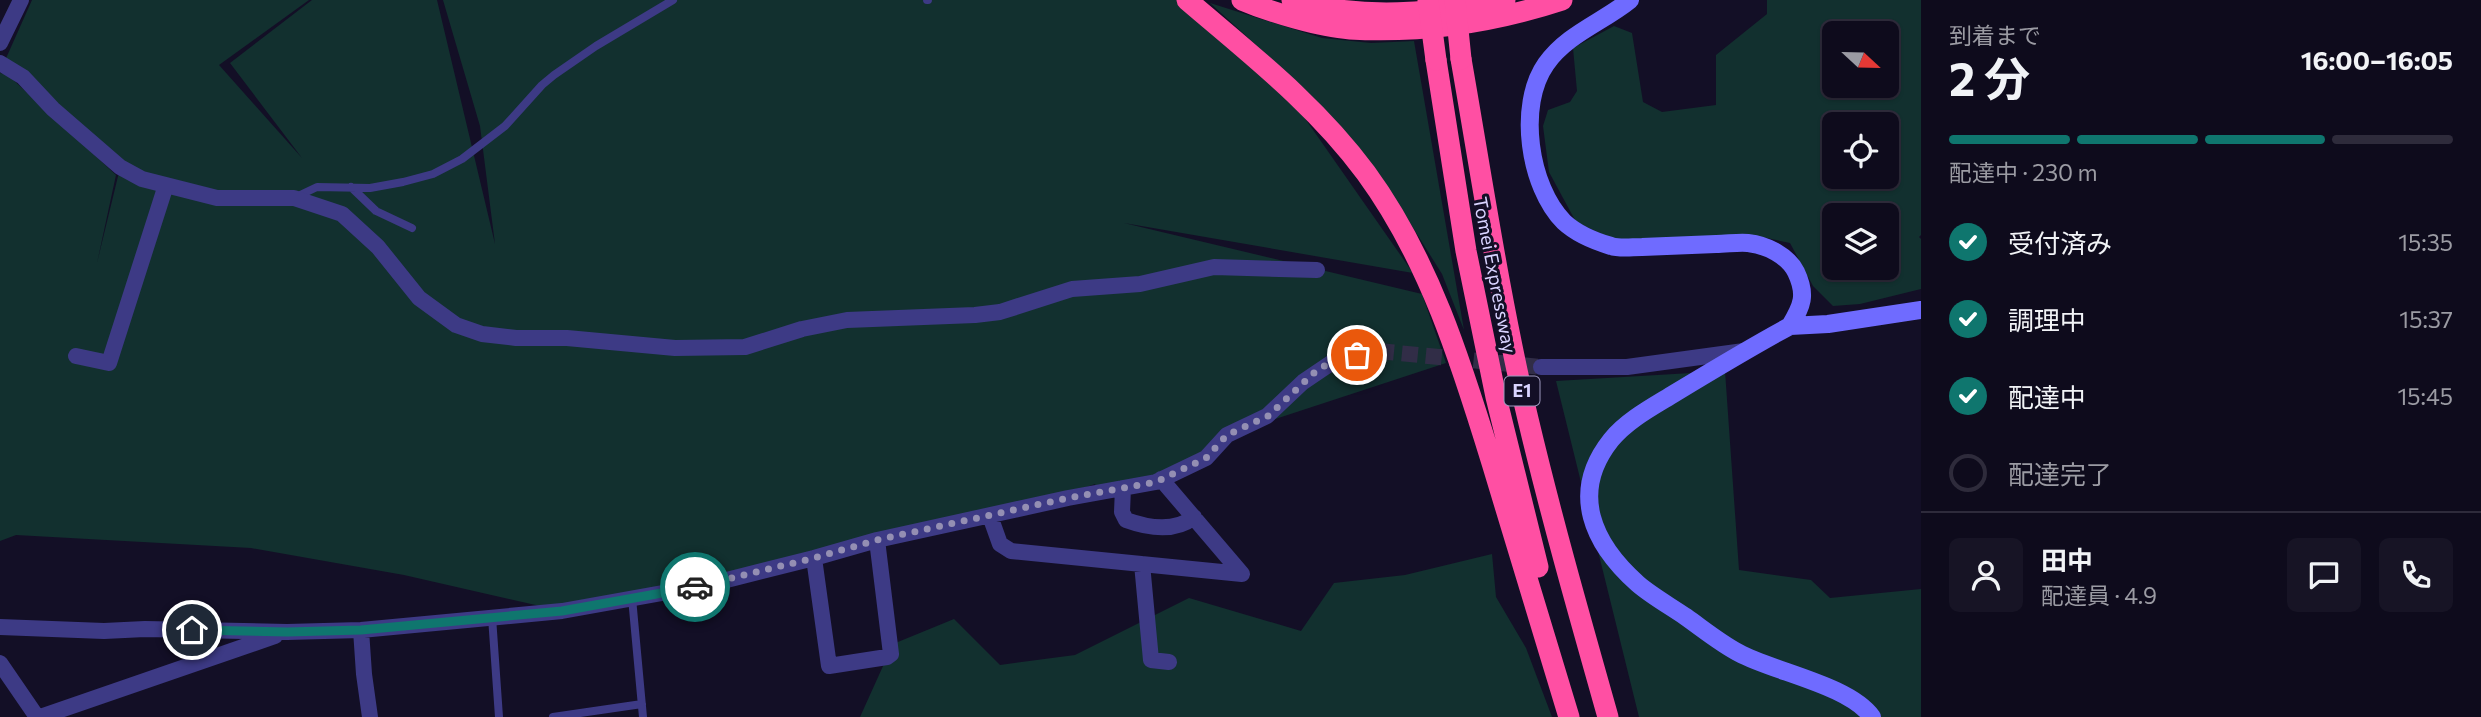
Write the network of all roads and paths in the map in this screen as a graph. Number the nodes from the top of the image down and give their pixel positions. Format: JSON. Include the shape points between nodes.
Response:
{"nodes":[{"id":1,"x":21,"y":0,"type":"edge"},
{"id":2,"x":673,"y":0,"type":"edge"},
{"id":3,"x":1187,"y":0,"type":"edge"},
{"id":4,"x":1242,"y":0,"type":"edge"},
{"id":5,"x":1292,"y":0,"type":"edge"},
{"id":6,"x":1428,"y":0,"type":"edge"},
{"id":7,"x":1455,"y":0,"type":"edge"},
{"id":8,"x":1467,"y":0,"type":"edge"},
{"id":9,"x":1505,"y":0,"type":"edge"},
{"id":10,"x":1562,"y":0,"type":"edge"},
{"id":11,"x":1630,"y":0,"type":"edge"},
{"id":12,"x":0,"y":43,"type":"edge"},
{"id":13,"x":1468,"y":57,"type":"junction"},
{"id":14,"x":0,"y":63,"type":"edge"},
{"id":15,"x":166,"y":186,"type":"junction"},
{"id":16,"x":351,"y":187,"type":"junction"},
{"id":17,"x":294,"y":198,"type":"junction"},
{"id":18,"x":412,"y":228,"type":"dead end"},
{"id":19,"x":1317,"y":270,"type":"dead end"},
{"id":20,"x":1921,"y":310,"type":"edge"},
{"id":21,"x":1790,"y":326,"type":"junction"},
{"id":22,"x":1378,"y":351,"type":"tunnel mouth"},
{"id":23,"x":1744,"y":351,"type":"junction"},
{"id":24,"x":76,"y":356,"type":"dead end"},
{"id":25,"x":1541,"y":367,"type":"tunnel mouth"},
{"id":26,"x":1161,"y":479,"type":"junction"},
{"id":27,"x":1123,"y":488,"type":"junction"},
{"id":28,"x":990,"y":516,"type":"junction"},
{"id":29,"x":1194,"y":517,"type":"junction"},
{"id":30,"x":877,"y":540,"type":"junction"},
{"id":31,"x":814,"y":558,"type":"junction"},
{"id":32,"x":1142,"y":564,"type":"junction"},
{"id":33,"x":632,"y":598,"type":"junction"},
{"id":34,"x":492,"y":617,"type":"junction"},
{"id":35,"x":0,"y":627,"type":"edge"},
{"id":36,"x":361,"y":630,"type":"junction"},
{"id":37,"x":287,"y":632,"type":"junction"},
{"id":38,"x":1169,"y":662,"type":"dead end"},
{"id":39,"x":0,"y":663,"type":"edge"},
{"id":40,"x":642,"y":704,"type":"junction"},
{"id":41,"x":38,"y":717,"type":"edge"},
{"id":42,"x":370,"y":717,"type":"edge"},
{"id":43,"x":499,"y":717,"type":"edge"},
{"id":44,"x":553,"y":717,"type":"edge"},
{"id":45,"x":643,"y":717,"type":"edge"},
{"id":46,"x":1569,"y":717,"type":"edge"},
{"id":47,"x":1581,"y":717,"type":"edge"},
{"id":48,"x":1608,"y":717,"type":"edge"},
{"id":49,"x":1872,"y":717,"type":"edge"}],
"edges":[{"from":1,"to":12,"type":"street"},
{"from":2,"to":16,"type":"lane","via":[[554,75],[505,126],[462,159],[413,180]]},
{"from":3,"to":46,"type":"highway","via":[[1307,104],[1366,173],[1408,239],[1430,284],[1474,408]]},
{"from":4,"to":10,"type":"highway","via":[[1268,11],[1348,29],[1420,29],[1526,12]]},
{"from":5,"to":9,"type":"highway","via":[[1329,10],[1379,14]]},
{"from":6,"to":47,"type":"highway","name":"Tomei Expressway","number":"E1","bridge":true,"via":[[1464,237],[1496,397]]},
{"from":7,"to":13,"type":"highway","name":"Tomei Expressway","number":"E1","bridge":true},
{"from":8,"to":13,"type":"highway"},
{"from":11,"to":21,"type":"street","via":[[1561,46],[1536,82],[1529,115],[1531,144],[1548,200],[1581,235],[1614,248],[1749,243],[1775,252],[1791,263],[1802,284],[1802,306]]},
{"from":13,"to":48,"type":"highway","name":"Tomei Expressway","number":"E1","via":[[1506,314],[1565,568]]},
{"from":14,"to":15,"type":"street","via":[[23,77],[52,109],[120,167]]},
{"from":15,"to":17,"type":"street","via":[[217,198]]},
{"from":15,"to":24,"type":"street","via":[[109,363]]},
{"from":16,"to":17,"type":"lane","via":[[317,187]]},
{"from":16,"to":18,"type":"lane","via":[[376,211]]},
{"from":17,"to":19,"type":"street","via":[[342,214],[378,247],[419,298],[456,325],[516,338],[674,348],[745,347],[847,320],[1000,312],[1072,289],[1140,284],[1214,267]]},
{"from":20,"to":21,"type":"street"},
{"from":21,"to":23,"type":"street"},
{"from":22,"to":26,"type":"street","via":[[1337,359],[1303,382],[1268,416],[1227,435],[1206,458]]},
{"from":23,"to":25,"type":"street","via":[[1627,367]]},
{"from":23,"to":49,"type":"street","via":[[1643,413],[1611,439],[1588,492],[1593,520],[1610,552],[1638,584],[1739,653],[1848,697]]},
{"from":26,"to":27,"type":"street"},
{"from":26,"to":29,"type":"street"},
{"from":27,"to":28,"type":"street"},
{"from":27,"to":29,"type":"street","via":[[1126,520],[1174,528]]},
{"from":28,"to":30,"type":"street"},
{"from":28,"to":32,"type":"street","via":[[1000,544],[1011,551]]},
{"from":29,"to":32,"type":"street","via":[[1242,574]]},
{"from":30,"to":31,"type":"street"},
{"from":30,"to":31,"type":"street","via":[[891,654],[887,657],[829,666]]},
{"from":31,"to":33,"type":"street"},
{"from":32,"to":38,"type":"street","via":[[1151,660]]},
{"from":33,"to":34,"type":"street"},
{"from":33,"to":40,"type":"lane"},
{"from":34,"to":36,"type":"street"},
{"from":34,"to":43,"type":"lane"},
{"from":35,"to":37,"type":"street"},
{"from":36,"to":37,"type":"street"},
{"from":36,"to":42,"type":"street"},
{"from":37,"to":41,"type":"street"},
{"from":39,"to":41,"type":"street"},
{"from":40,"to":44,"type":"lane"},
{"from":40,"to":45,"type":"lane"}]}
